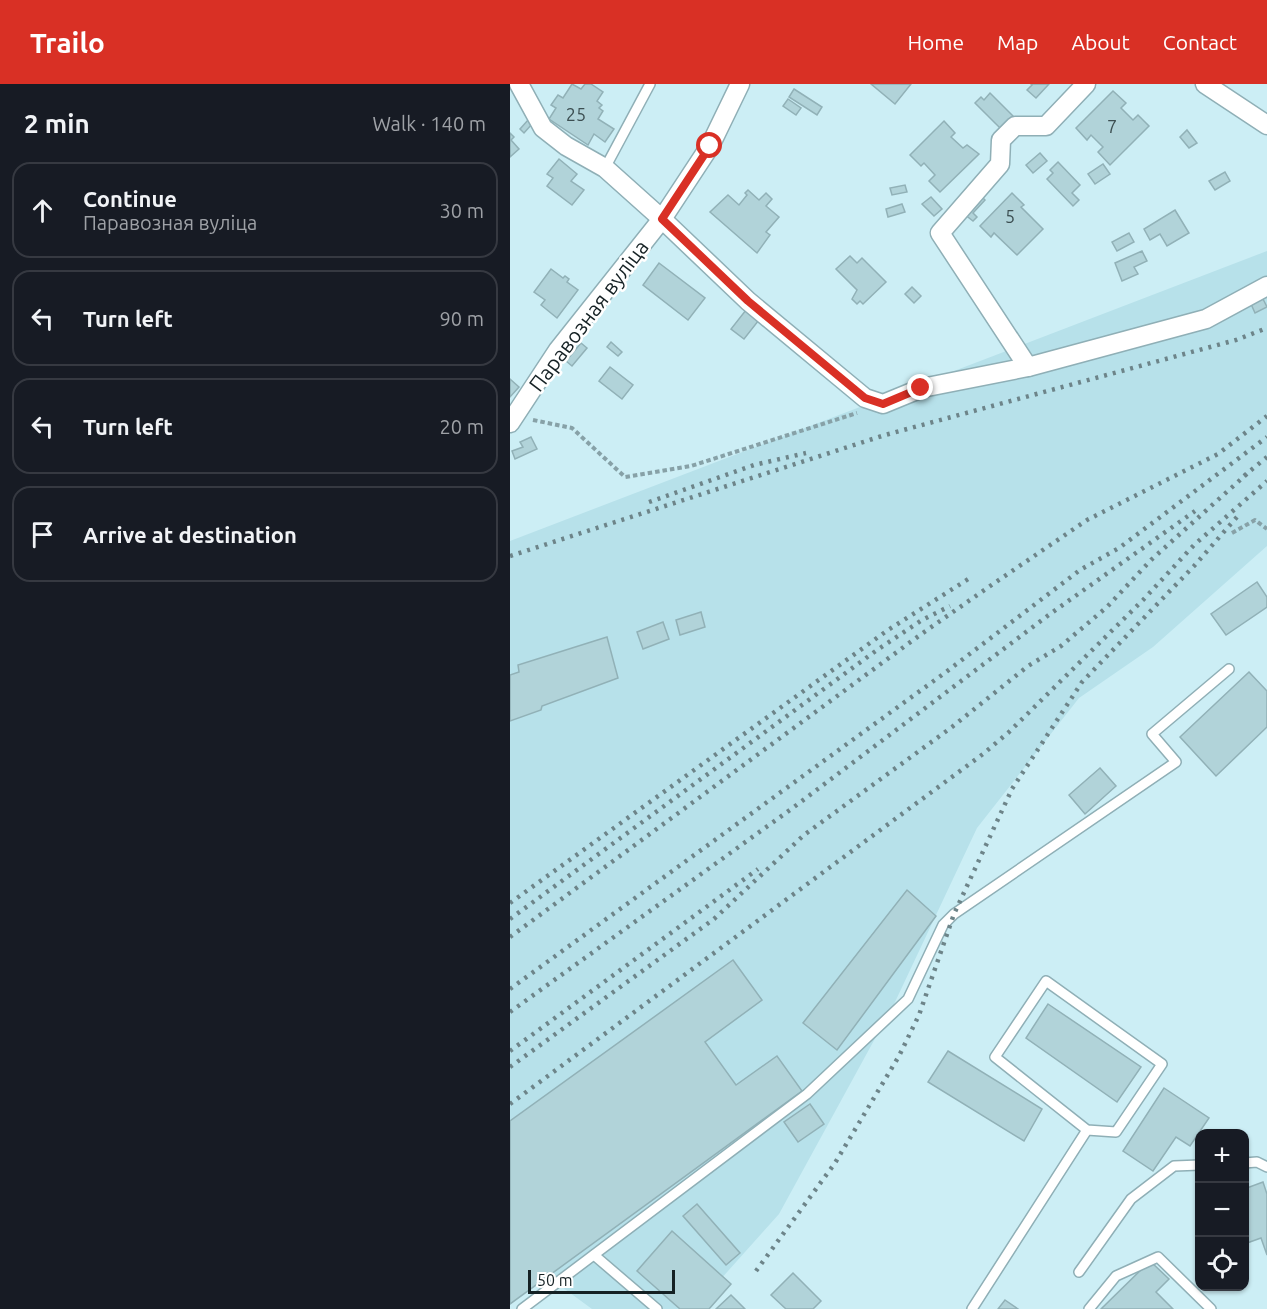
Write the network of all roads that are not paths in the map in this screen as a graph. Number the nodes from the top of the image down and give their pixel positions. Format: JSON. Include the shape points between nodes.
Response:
{"nodes":[{"id":1,"x":519,"y":84,"type":"edge"},
{"id":2,"x":650,"y":84,"type":"edge"},
{"id":3,"x":740,"y":84,"type":"edge"},
{"id":4,"x":1086,"y":84,"type":"edge"},
{"id":5,"x":1205,"y":84,"type":"edge"},
{"id":6,"x":1267,"y":124,"type":"edge"},
{"id":7,"x":605,"y":168,"type":"junction"},
{"id":8,"x":662,"y":219,"type":"junction"},
{"id":9,"x":1267,"y":286,"type":"edge"},
{"id":10,"x":1028,"y":367,"type":"junction"},
{"id":11,"x":513,"y":420,"type":"edge"},
{"id":12,"x":1229,"y":669,"type":"dead end"},
{"id":13,"x":1087,"y":1130,"type":"junction"},
{"id":14,"x":1249,"y":1163,"type":"edge"},
{"id":15,"x":1195,"y":1165,"type":"edge"},
{"id":16,"x":1267,"y":1167,"type":"edge"},
{"id":17,"x":594,"y":1255,"type":"junction"},
{"id":18,"x":1080,"y":1272,"type":"dead end"},
{"id":19,"x":522,"y":1309,"type":"edge"},
{"id":20,"x":657,"y":1309,"type":"edge"},
{"id":21,"x":972,"y":1309,"type":"edge"},
{"id":22,"x":1089,"y":1309,"type":"edge"},
{"id":23,"x":1211,"y":1309,"type":"edge"}],
"edges":[{"from":1,"to":7,"type":"street","via":[[543,128]]},
{"from":2,"to":7,"type":"lane"},
{"from":3,"to":8,"type":"street","name":"Паравозная вуліца","via":[[710,146]]},
{"from":4,"to":10,"type":"street","via":[[1046,126],[1014,126],[1001,140],[1000,164],[940,233]]},
{"from":5,"to":6,"type":"street"},
{"from":7,"to":8,"type":"street"},
{"from":8,"to":10,"type":"street","via":[[748,301],[865,398],[883,404],[921,388]]},
{"from":8,"to":11,"type":"street","name":"Паравозная вуліца","via":[[558,350]]},
{"from":9,"to":10,"type":"street","via":[[1206,319]]},
{"from":12,"to":17,"type":"lane","via":[[1152,734],[1176,762],[954,914],[943,925],[908,999],[807,1094]]},
{"from":13,"to":13,"type":"lane","via":[[1116,1132],[1162,1064],[1047,981],[995,1057]]},
{"from":13,"to":21,"type":"lane"},
{"from":14,"to":16,"type":"lane"},
{"from":15,"to":18,"type":"lane","via":[[1174,1166],[1131,1198]]},
{"from":17,"to":19,"type":"lane"},
{"from":17,"to":20,"type":"lane"},
{"from":22,"to":23,"type":"lane","via":[[1116,1276],[1158,1257]]}]}
